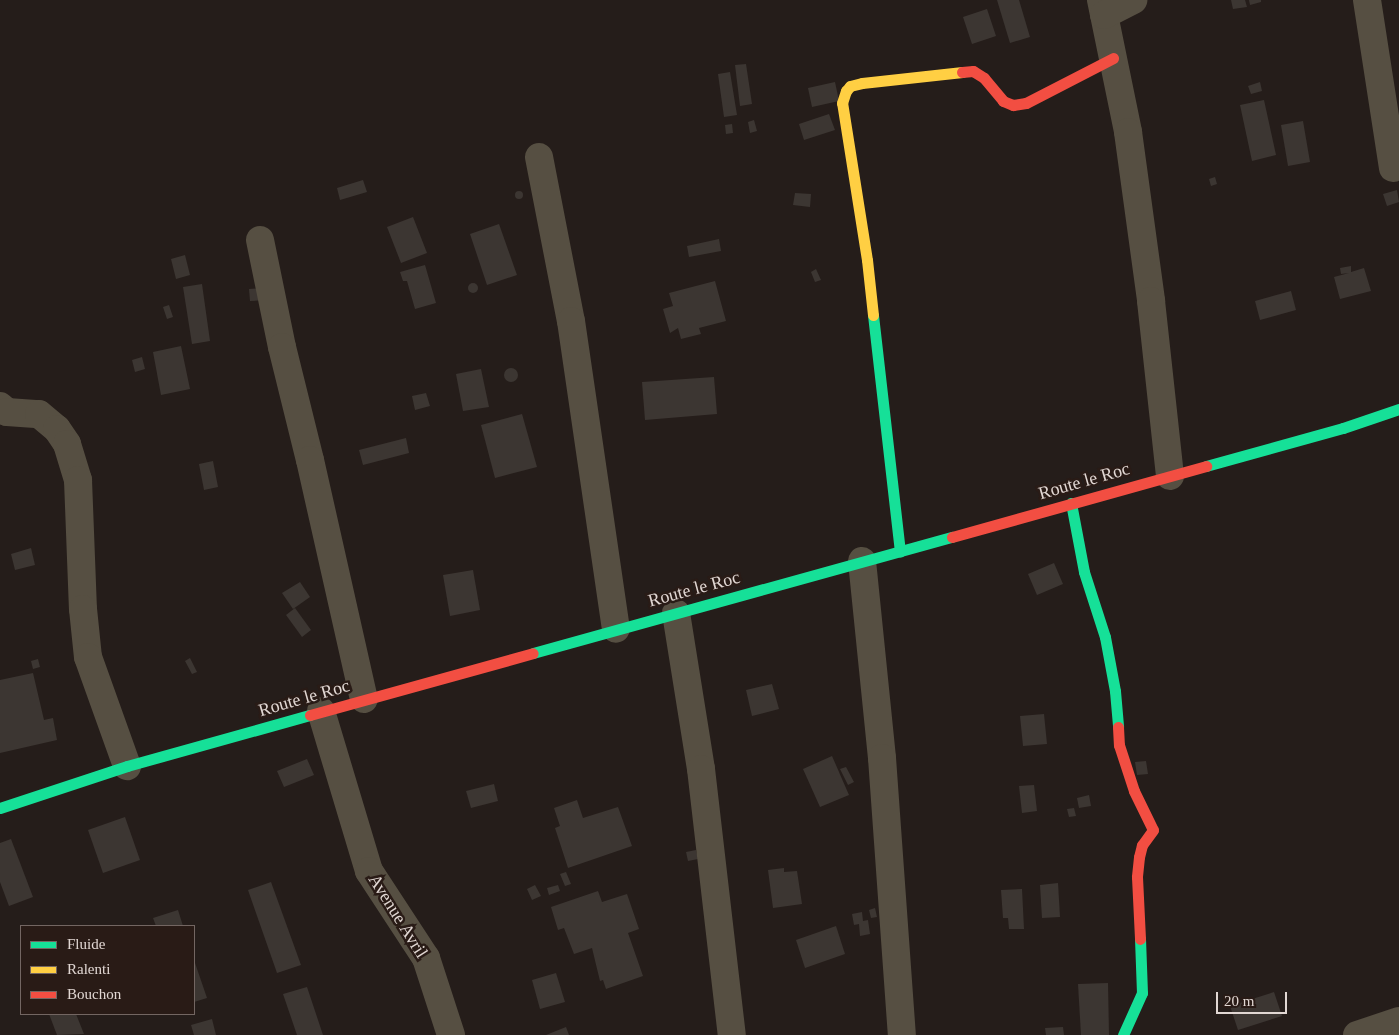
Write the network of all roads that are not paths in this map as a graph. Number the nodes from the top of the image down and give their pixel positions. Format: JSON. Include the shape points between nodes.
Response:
{"nodes":[{"id":1,"x":1133,"y":0,"type":"edge"},
{"id":2,"x":1368,"y":0,"type":"edge"},
{"id":3,"x":1103,"y":7,"type":"edge"},
{"id":4,"x":1113,"y":58,"type":"junction"},
{"id":5,"x":539,"y":157,"type":"dead end"},
{"id":6,"x":1397,"y":172,"type":"edge"},
{"id":7,"x":260,"y":240,"type":"dead end"},
{"id":8,"x":0,"y":406,"type":"edge"},
{"id":9,"x":1399,"y":409,"type":"edge"},
{"id":10,"x":1170,"y":476,"type":"junction"},
{"id":11,"x":1071,"y":503,"type":"junction"},
{"id":12,"x":900,"y":551,"type":"junction"},
{"id":13,"x":862,"y":561,"type":"junction"},
{"id":14,"x":676,"y":613,"type":"junction"},
{"id":15,"x":616,"y":629,"type":"junction"},
{"id":16,"x":364,"y":699,"type":"junction"},
{"id":17,"x":321,"y":711,"type":"junction"},
{"id":18,"x":127,"y":766,"type":"junction"},
{"id":19,"x":0,"y":808,"type":"edge"},
{"id":20,"x":1399,"y":1021,"type":"edge"},
{"id":21,"x":451,"y":1035,"type":"edge"},
{"id":22,"x":732,"y":1035,"type":"edge"},
{"id":23,"x":902,"y":1035,"type":"edge"},
{"id":24,"x":1123,"y":1035,"type":"edge"},
{"id":25,"x":1357,"y":1035,"type":"edge"}],
"edges":[{"from":1,"to":3,"type":"street"},
{"from":2,"to":6,"type":"street"},
{"from":3,"to":4,"type":"street"},
{"from":4,"to":10,"type":"street","via":[[1128,132]]},
{"from":4,"to":12,"type":"street","via":[[1026,103],[1013,105],[1003,101],[984,78],[973,71],[862,83],[850,86],[846,91],[842,103],[867,260]]},
{"from":5,"to":15,"type":"street","via":[[570,321]]},
{"from":7,"to":16,"type":"street"},
{"from":8,"to":18,"type":"street","via":[[7,412],[39,414],[57,429],[67,444],[78,480],[82,600],[88,657]]},
{"from":9,"to":10,"type":"street","name":"Route le Roc","via":[[1343,428]]},
{"from":10,"to":11,"type":"street","name":"Route le Roc"},
{"from":11,"to":12,"type":"street","name":"Route le Roc"},
{"from":11,"to":24,"type":"street","via":[[1084,572],[1104,638],[1115,692],[1118,745],[1134,791],[1153,830],[1142,845],[1137,877],[1142,993]]},
{"from":12,"to":13,"type":"street","name":"Route le Roc"},
{"from":13,"to":14,"type":"street","name":"Route le Roc"},
{"from":13,"to":23,"type":"street","via":[[882,758]]},
{"from":14,"to":15,"type":"street","name":"Route le Roc"},
{"from":14,"to":22,"type":"street","via":[[701,769]]},
{"from":15,"to":16,"type":"street","name":"Route le Roc"},
{"from":16,"to":17,"type":"street","name":"Route le Roc"},
{"from":17,"to":18,"type":"street","name":"Route le Roc"},
{"from":17,"to":21,"type":"street","name":"Avenue Avril","via":[[369,871],[426,958]]},
{"from":18,"to":19,"type":"street","name":"Route le Roc"},
{"from":20,"to":25,"type":"street"}]}
